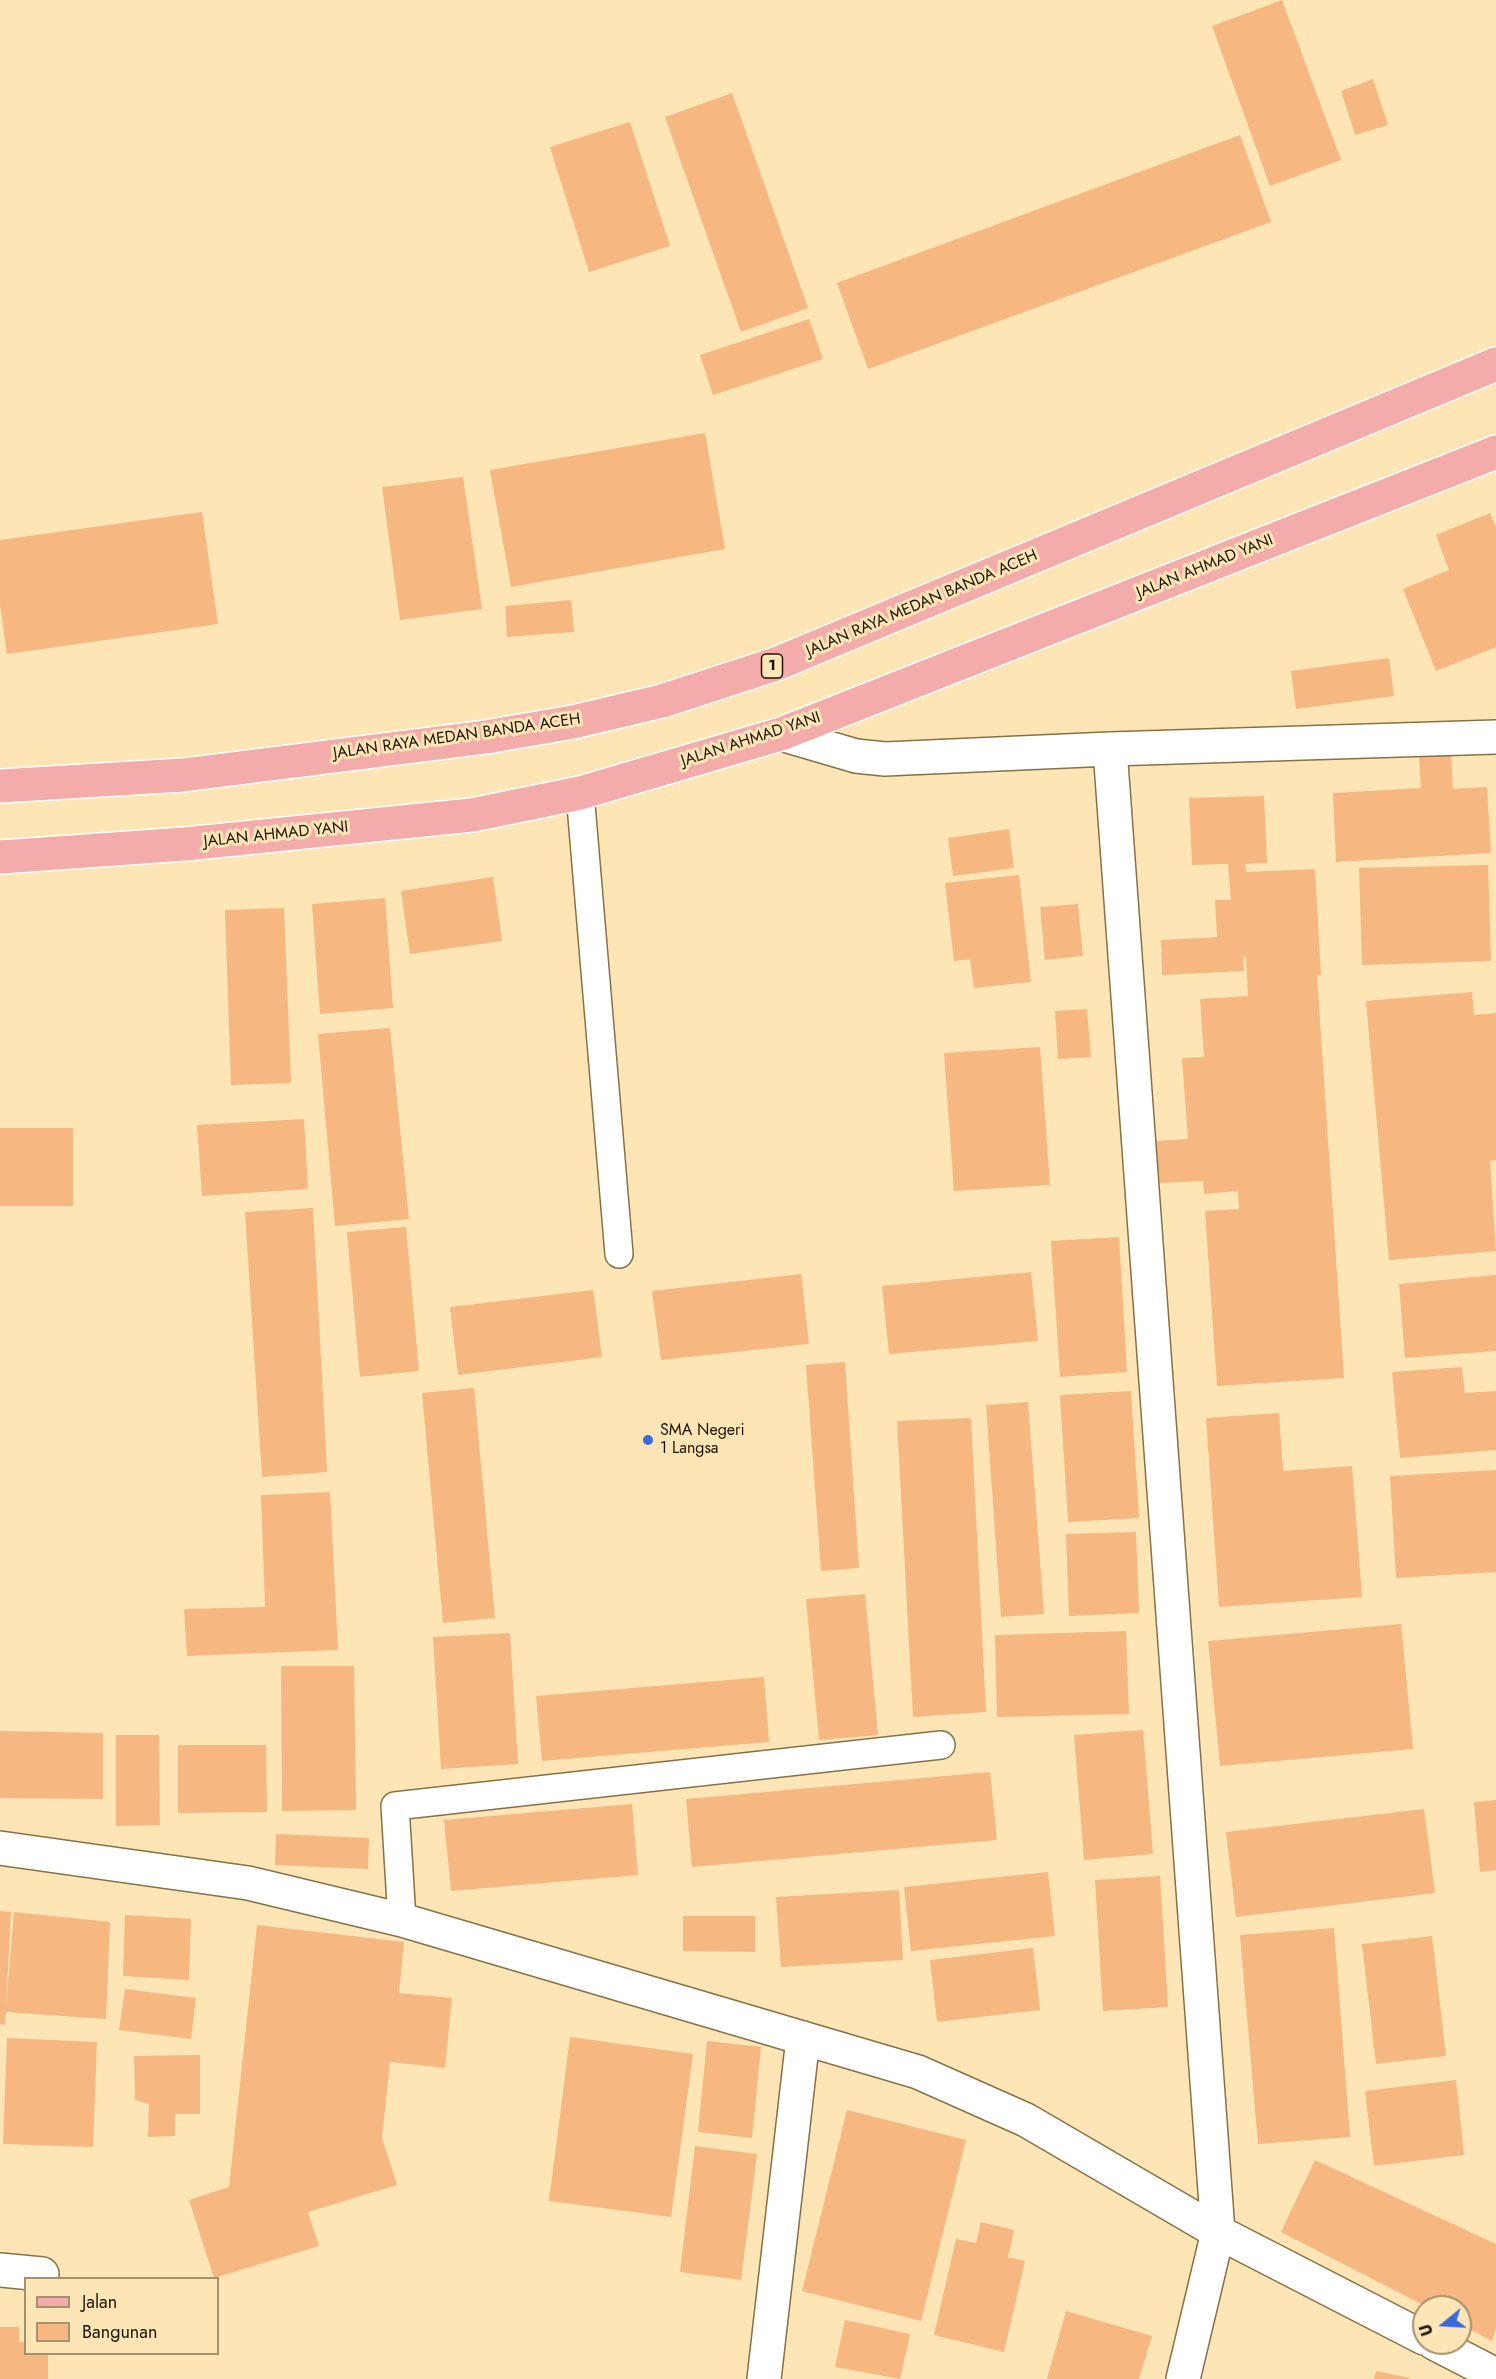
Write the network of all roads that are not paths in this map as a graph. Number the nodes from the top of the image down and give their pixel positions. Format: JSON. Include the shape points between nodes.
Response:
{"nodes":[{"id":1,"x":1496,"y":364,"type":"edge"},
{"id":2,"x":1496,"y":452,"type":"edge"},
{"id":3,"x":781,"y":734,"type":"junction"},
{"id":4,"x":1496,"y":736,"type":"edge"},
{"id":5,"x":1110,"y":749,"type":"junction"},
{"id":6,"x":0,"y":786,"type":"edge"},
{"id":7,"x":580,"y":793,"type":"junction"},
{"id":8,"x":0,"y":856,"type":"edge"},
{"id":9,"x":619,"y":1254,"type":"dead end"},
{"id":10,"x":941,"y":1745,"type":"dead end"},
{"id":11,"x":0,"y":1848,"type":"edge"},
{"id":12,"x":402,"y":1920,"type":"junction"},
{"id":13,"x":803,"y":2038,"type":"junction"},
{"id":14,"x":1218,"y":2232,"type":"junction"},
{"id":15,"x":0,"y":2270,"type":"edge"},
{"id":16,"x":42,"y":2274,"type":"dead end"},
{"id":17,"x":1412,"y":2332,"type":"edge"},
{"id":18,"x":1458,"y":2355,"type":"edge"},
{"id":19,"x":1496,"y":2374,"type":"edge"},
{"id":20,"x":764,"y":2379,"type":"edge"},
{"id":21,"x":1183,"y":2379,"type":"edge"}],
"edges":[{"from":1,"to":6,"type":"main road","name":"JALAN RAYA MEDAN BANDA ACEH","number":"1","via":[[776,664],[662,701],[573,722],[451,741],[183,775]]},
{"from":2,"to":3,"type":"main road","name":"JALAN AHMAD YANI"},
{"from":3,"to":5,"type":"street","via":[[856,756],[885,759]]},
{"from":3,"to":7,"type":"main road","name":"JALAN AHMAD YANI"},
{"from":4,"to":5,"type":"street"},
{"from":5,"to":14,"type":"street"},
{"from":7,"to":8,"type":"main road","name":"JALAN AHMAD YANI","via":[[472,815],[185,844]]},
{"from":7,"to":9,"type":"lane"},
{"from":10,"to":12,"type":"lane","via":[[394,1806]]},
{"from":11,"to":12,"type":"street","via":[[248,1883]]},
{"from":12,"to":13,"type":"street"},
{"from":13,"to":14,"type":"street","via":[[918,2072],[1026,2120]]},
{"from":13,"to":20,"type":"street"},
{"from":14,"to":17,"type":"street"},
{"from":14,"to":21,"type":"street"},
{"from":15,"to":16,"type":"street"},
{"from":18,"to":19,"type":"street"}]}
